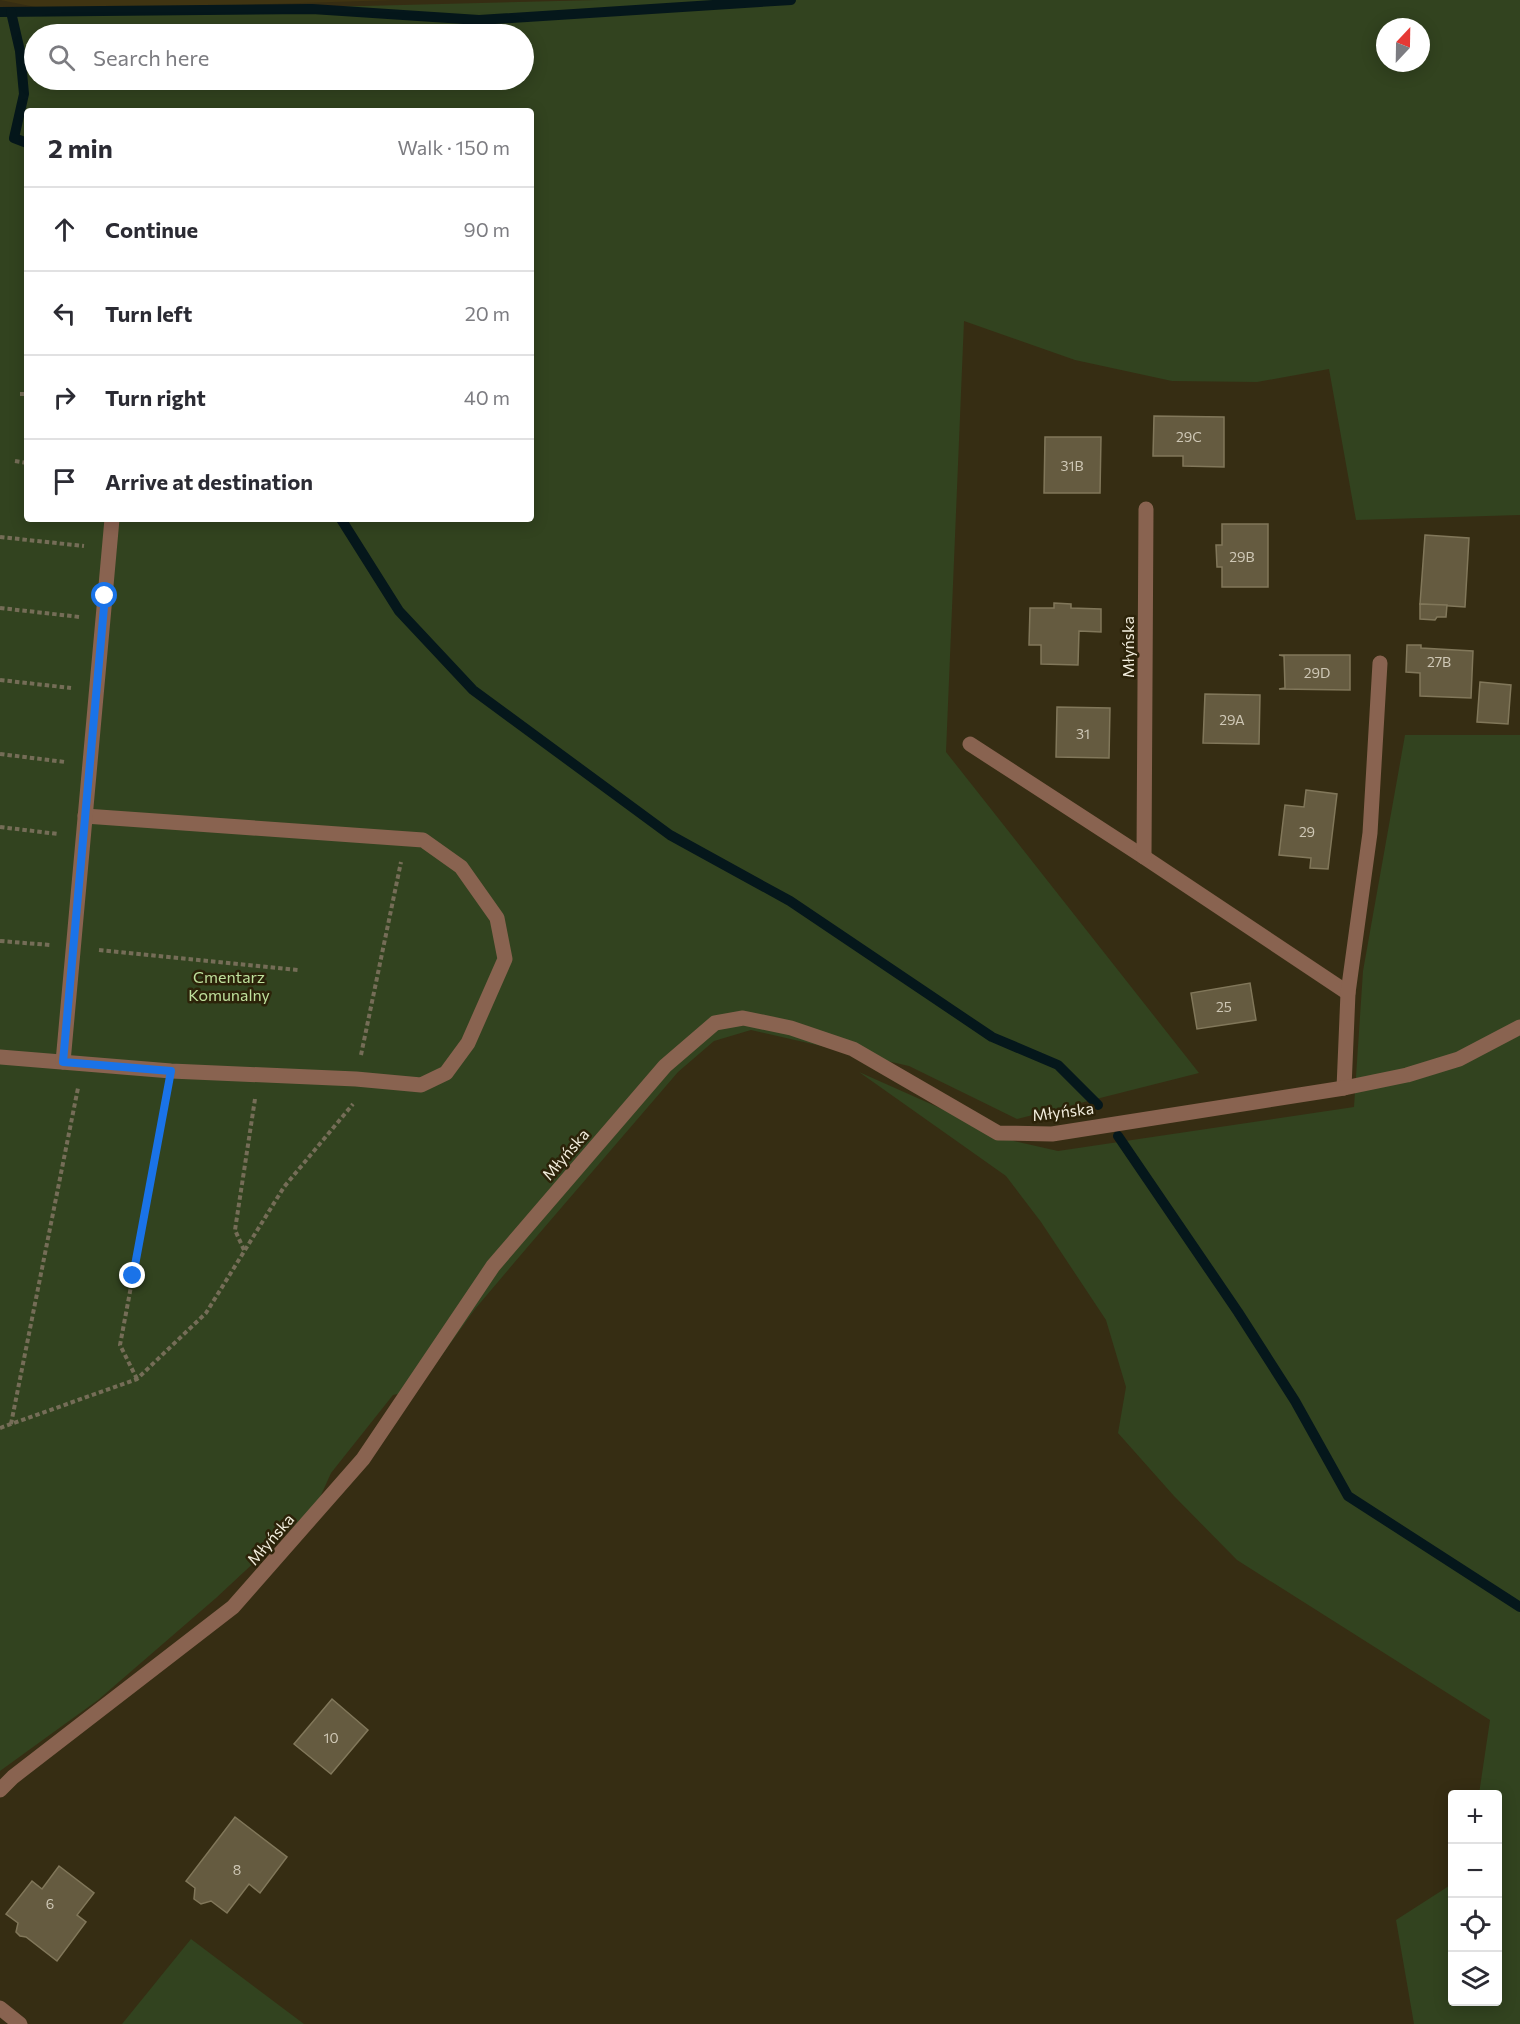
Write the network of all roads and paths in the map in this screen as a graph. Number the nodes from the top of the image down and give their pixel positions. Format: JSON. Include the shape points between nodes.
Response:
{"nodes":[{"id":1,"x":20,"y":394,"type":"dead end"},
{"id":2,"x":24,"y":394,"type":"edge"},
{"id":3,"x":15,"y":461,"type":"dead end"},
{"id":4,"x":24,"y":462,"type":"edge"},
{"id":5,"x":1146,"y":509,"type":"dead end"},
{"id":6,"x":112,"y":522,"type":"edge"},
{"id":7,"x":0,"y":537,"type":"edge"},
{"id":8,"x":109,"y":549,"type":"junction"},
{"id":9,"x":0,"y":608,"type":"edge"},
{"id":10,"x":102,"y":619,"type":"junction"},
{"id":11,"x":1380,"y":663,"type":"dead end"},
{"id":12,"x":0,"y":680,"type":"edge"},
{"id":13,"x":96,"y":690,"type":"junction"},
{"id":14,"x":970,"y":744,"type":"dead end"},
{"id":15,"x":0,"y":754,"type":"edge"},
{"id":16,"x":89,"y":765,"type":"junction"},
{"id":17,"x":85,"y":816,"type":"junction"},
{"id":18,"x":0,"y":827,"type":"edge"},
{"id":19,"x":83,"y":837,"type":"junction"},
{"id":20,"x":405,"y":839,"type":"junction"},
{"id":21,"x":1144,"y":857,"type":"junction"},
{"id":22,"x":0,"y":941,"type":"edge"},
{"id":23,"x":73,"y":947,"type":"junction"},
{"id":24,"x":298,"y":970,"type":"dead end"},
{"id":25,"x":1347,"y":993,"type":"junction"},
{"id":26,"x":1520,"y":1027,"type":"edge"},
{"id":27,"x":0,"y":1057,"type":"edge"},
{"id":28,"x":63,"y":1062,"type":"junction"},
{"id":29,"x":83,"y":1064,"type":"junction"},
{"id":30,"x":171,"y":1071,"type":"junction"},
{"id":31,"x":258,"y":1075,"type":"junction"},
{"id":32,"x":356,"y":1079,"type":"junction"},
{"id":33,"x":373,"y":1081,"type":"junction"},
{"id":34,"x":1344,"y":1088,"type":"junction"},
{"id":35,"x":244,"y":1251,"type":"junction"},
{"id":36,"x":137,"y":1379,"type":"junction"},
{"id":37,"x":11,"y":1424,"type":"junction"},
{"id":38,"x":0,"y":1428,"type":"edge"},
{"id":39,"x":0,"y":1790,"type":"edge"},
{"id":40,"x":0,"y":2008,"type":"edge"},
{"id":41,"x":20,"y":2024,"type":"edge"}],
"edges":[{"from":1,"to":2,"type":"path"},
{"from":3,"to":4,"type":"path"},
{"from":5,"to":21,"type":"street","name":"Młyńska"},
{"from":6,"to":8,"type":"street"},
{"from":7,"to":8,"type":"path"},
{"from":8,"to":10,"type":"street"},
{"from":9,"to":10,"type":"path"},
{"from":10,"to":13,"type":"street"},
{"from":11,"to":25,"type":"street","via":[[1370,833]]},
{"from":12,"to":13,"type":"path"},
{"from":13,"to":16,"type":"street"},
{"from":14,"to":21,"type":"street"},
{"from":15,"to":16,"type":"path"},
{"from":16,"to":17,"type":"street"},
{"from":17,"to":19,"type":"street"},
{"from":17,"to":20,"type":"street"},
{"from":18,"to":19,"type":"path"},
{"from":19,"to":23,"type":"street"},
{"from":20,"to":32,"type":"path"},
{"from":20,"to":33,"type":"street","via":[[423,840],[461,867],[497,918],[505,959],[468,1043],[446,1073],[421,1085]]},
{"from":21,"to":25,"type":"street"},
{"from":22,"to":23,"type":"path"},
{"from":23,"to":24,"type":"path"},
{"from":23,"to":28,"type":"street"},
{"from":25,"to":34,"type":"street"},
{"from":26,"to":34,"type":"street","name":"Młyńska","via":[[1459,1059]]},
{"from":27,"to":28,"type":"street"},
{"from":28,"to":29,"type":"street"},
{"from":29,"to":30,"type":"street"},
{"from":29,"to":37,"type":"path"},
{"from":30,"to":31,"type":"street"},
{"from":30,"to":36,"type":"path","via":[[120,1345]]},
{"from":31,"to":32,"type":"street"},
{"from":31,"to":35,"type":"path","via":[[235,1230]]},
{"from":32,"to":33,"type":"street"},
{"from":33,"to":35,"type":"path","via":[[284,1187]]},
{"from":34,"to":39,"type":"street","name":"Młyńska","via":[[1052,1134],[998,1133],[854,1049],[791,1028],[743,1018],[715,1023],[665,1066],[493,1266],[363,1459],[233,1607]]},
{"from":35,"to":36,"type":"path","via":[[206,1313]]},
{"from":36,"to":37,"type":"path"},
{"from":37,"to":38,"type":"path"},
{"from":40,"to":41,"type":"street"}]}
